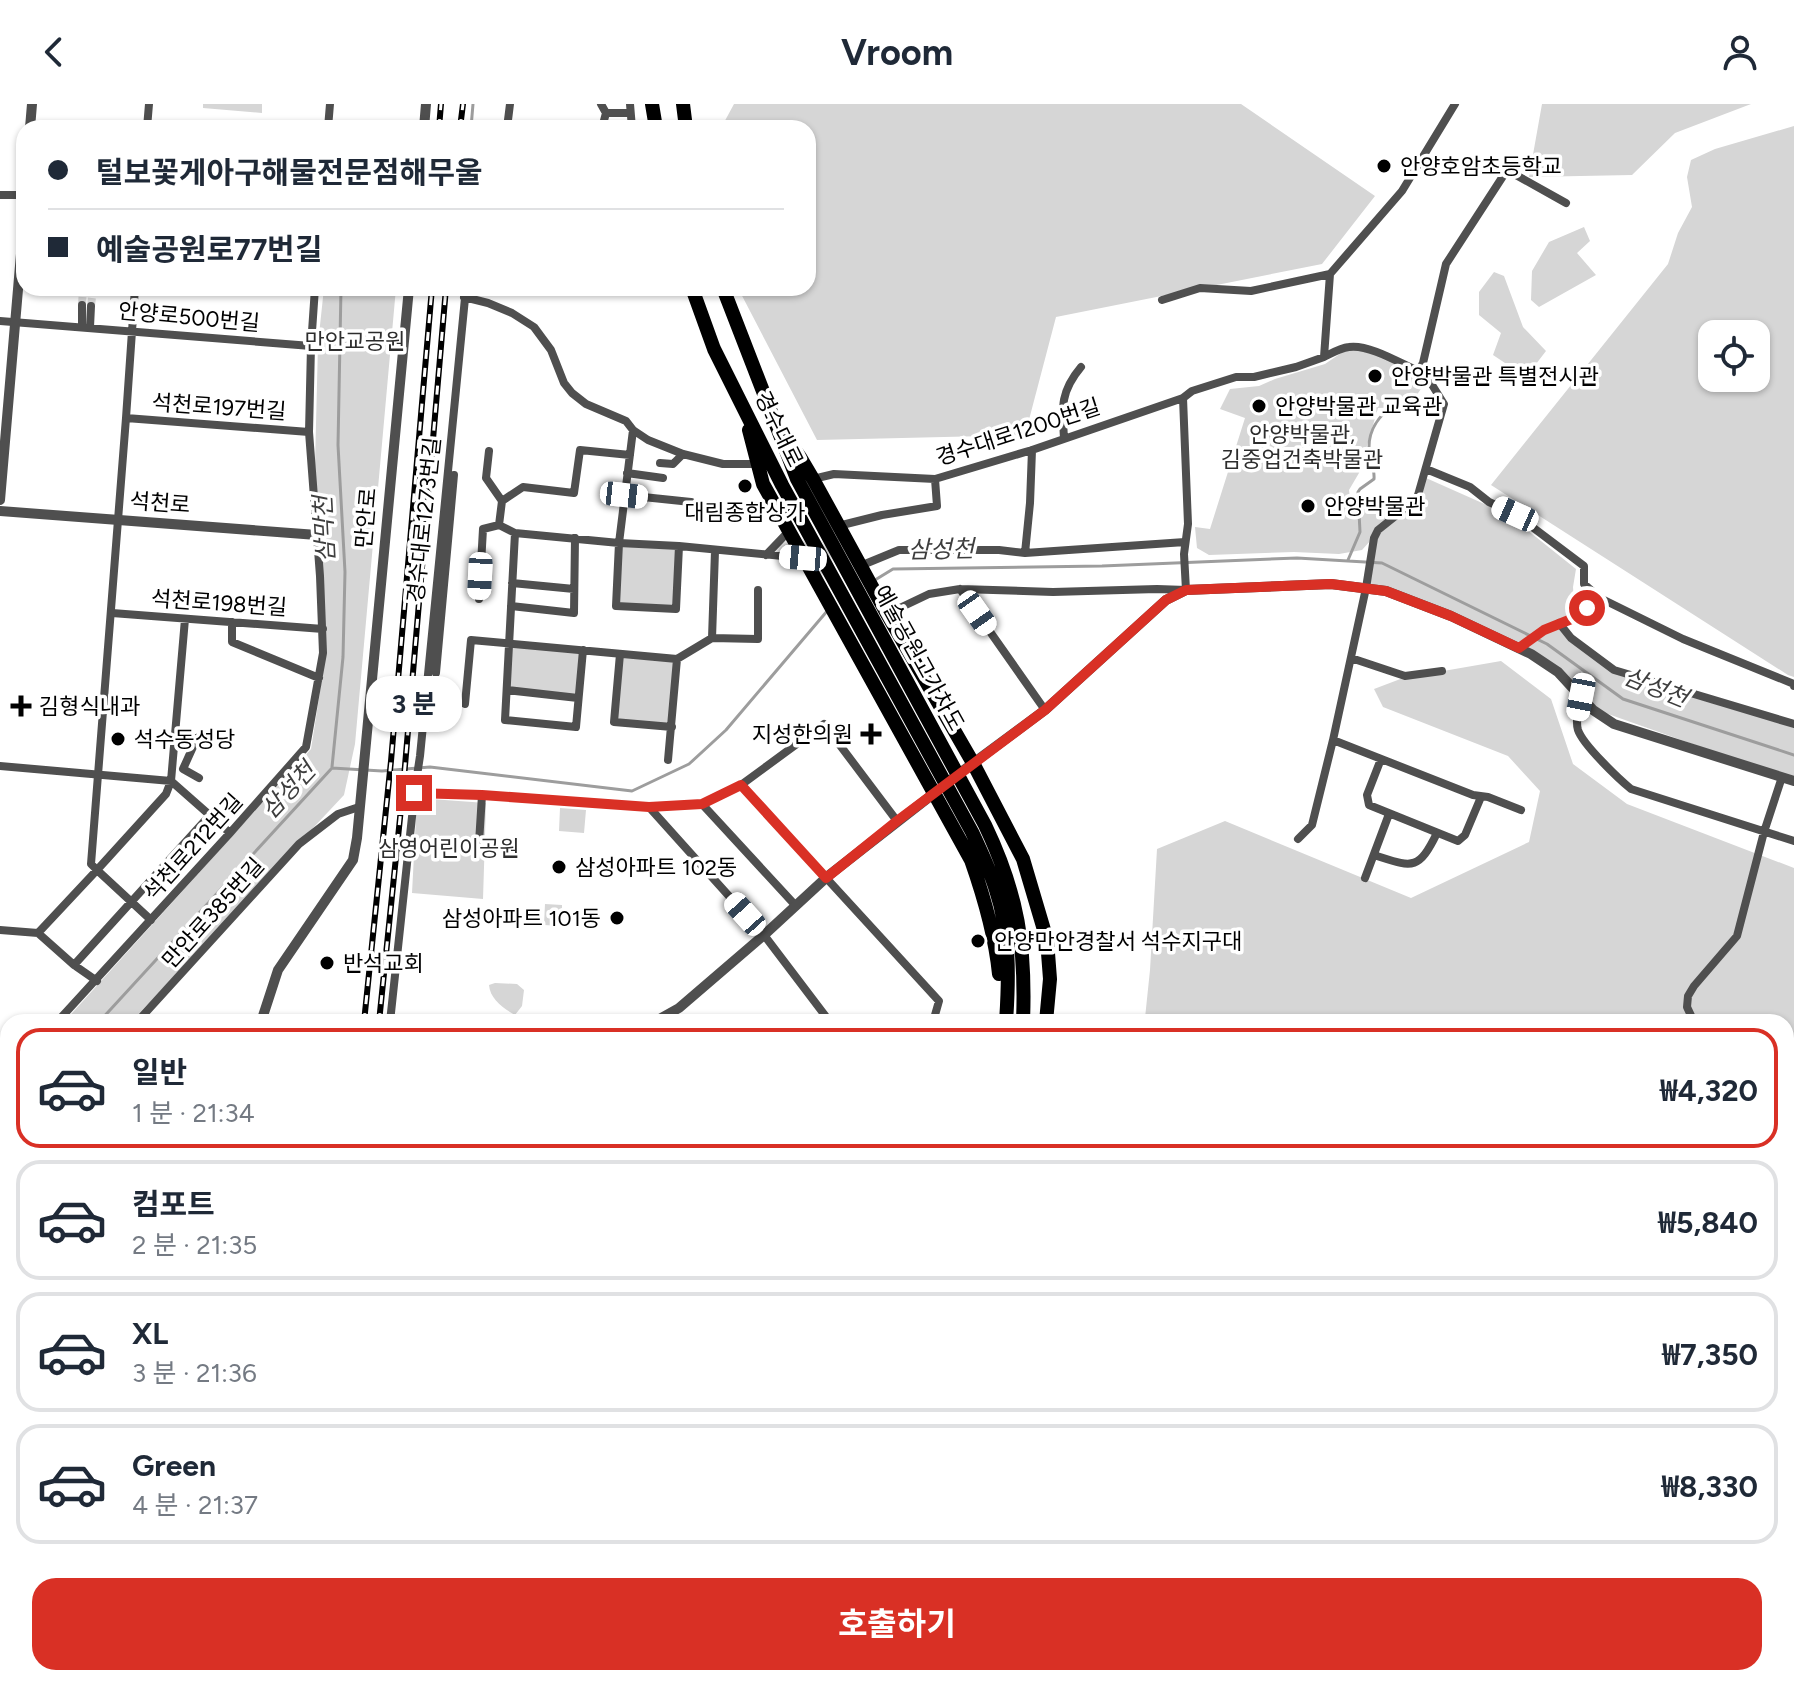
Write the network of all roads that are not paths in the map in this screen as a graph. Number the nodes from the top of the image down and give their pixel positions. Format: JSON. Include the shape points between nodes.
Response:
{"nodes":[{"id":1,"x":601,"y":104,"type":"edge"},
{"id":2,"x":1455,"y":104,"type":"edge"},
{"id":3,"x":630,"y":108,"type":"edge"},
{"id":4,"x":606,"y":113,"type":"junction"},
{"id":5,"x":604,"y":120,"type":"edge"},
{"id":6,"x":1566,"y":203,"type":"dead end"},
{"id":7,"x":1330,"y":274,"type":"junction"},
{"id":8,"x":18,"y":296,"type":"edge"},
{"id":9,"x":135,"y":296,"type":"edge"},
{"id":10,"x":314,"y":296,"type":"edge"},
{"id":11,"x":408,"y":296,"type":"edge"},
{"id":12,"x":465,"y":296,"type":"edge"},
{"id":13,"x":472,"y":296,"type":"edge"},
{"id":14,"x":695,"y":296,"type":"edge"},
{"id":15,"x":726,"y":296,"type":"edge"},
{"id":16,"x":1162,"y":300,"type":"dead end"},
{"id":17,"x":87,"y":306,"type":"tunnel mouth"},
{"id":18,"x":0,"y":321,"type":"edge"},
{"id":19,"x":16,"y":323,"type":"junction"},
{"id":20,"x":86,"y":327,"type":"junction"},
{"id":21,"x":133,"y":331,"type":"junction"},
{"id":22,"x":311,"y":346,"type":"junction"},
{"id":23,"x":1324,"y":357,"type":"junction"},
{"id":24,"x":1081,"y":367,"type":"dead end"},
{"id":25,"x":1418,"y":371,"type":"junction"},
{"id":26,"x":1183,"y":398,"type":"junction"},
{"id":27,"x":743,"y":406,"type":"junction"},
{"id":28,"x":126,"y":418,"type":"junction"},
{"id":29,"x":777,"y":426,"type":"junction"},
{"id":30,"x":633,"y":430,"type":"junction"},
{"id":31,"x":309,"y":432,"type":"junction"},
{"id":32,"x":1064,"y":438,"type":"junction"},
{"id":33,"x":1032,"y":450,"type":"junction"},
{"id":34,"x":489,"y":451,"type":"dead end"},
{"id":35,"x":683,"y":454,"type":"junction"},
{"id":36,"x":630,"y":455,"type":"junction"},
{"id":37,"x":660,"y":463,"type":"dead end"},
{"id":38,"x":757,"y":464,"type":"junction"},
{"id":39,"x":1426,"y":469,"type":"junction"},
{"id":40,"x":627,"y":473,"type":"junction"},
{"id":41,"x":454,"y":475,"type":"dead end"},
{"id":42,"x":663,"y":478,"type":"dead end"},
{"id":43,"x":813,"y":479,"type":"junction"},
{"id":44,"x":935,"y":479,"type":"junction"},
{"id":45,"x":624,"y":495,"type":"junction"},
{"id":46,"x":0,"y":500,"type":"edge"},
{"id":47,"x":502,"y":501,"type":"junction"},
{"id":48,"x":691,"y":502,"type":"dead end"},
{"id":49,"x":0,"y":511,"type":"edge"},
{"id":50,"x":118,"y":520,"type":"junction"},
{"id":51,"x":499,"y":525,"type":"junction"},
{"id":52,"x":838,"y":526,"type":"junction"},
{"id":53,"x":789,"y":531,"type":"junction"},
{"id":54,"x":515,"y":533,"type":"junction"},
{"id":55,"x":317,"y":535,"type":"junction"},
{"id":56,"x":575,"y":538,"type":"junction"},
{"id":57,"x":1185,"y":542,"type":"junction"},
{"id":58,"x":619,"y":543,"type":"junction"},
{"id":59,"x":679,"y":546,"type":"junction"},
{"id":60,"x":715,"y":551,"type":"junction"},
{"id":61,"x":1025,"y":553,"type":"junction"},
{"id":62,"x":766,"y":555,"type":"junction"},
{"id":63,"x":803,"y":558,"type":"junction"},
{"id":64,"x":852,"y":575,"type":"junction"},
{"id":65,"x":512,"y":583,"type":"junction"},
{"id":66,"x":1367,"y":584,"type":"junction"},
{"id":67,"x":1186,"y":585,"type":"junction"},
{"id":68,"x":574,"y":589,"type":"junction"},
{"id":69,"x":960,"y":589,"type":"junction"},
{"id":70,"x":758,"y":590,"type":"dead end"},
{"id":71,"x":1600,"y":598,"type":"junction"},
{"id":72,"x":479,"y":599,"type":"dead end"},
{"id":73,"x":511,"y":606,"type":"junction"},
{"id":74,"x":884,"y":610,"type":"junction"},
{"id":75,"x":112,"y":613,"type":"junction"},
{"id":76,"x":185,"y":619,"type":"junction"},
{"id":77,"x":232,"y":622,"type":"junction"},
{"id":78,"x":1559,"y":623,"type":"junction"},
{"id":79,"x":435,"y":627,"type":"junction"},
{"id":80,"x":323,"y":629,"type":"junction"},
{"id":81,"x":712,"y":638,"type":"junction"},
{"id":82,"x":509,"y":644,"type":"junction"},
{"id":83,"x":1523,"y":645,"type":"junction"},
{"id":84,"x":583,"y":650,"type":"junction"},
{"id":85,"x":620,"y":654,"type":"junction"},
{"id":86,"x":1351,"y":658,"type":"junction"},
{"id":87,"x":677,"y":659,"type":"junction"},
{"id":88,"x":1442,"y":671,"type":"dead end"},
{"id":89,"x":436,"y":673,"type":"dead end"},
{"id":90,"x":319,"y":678,"type":"junction"},
{"id":91,"x":1794,"y":685,"type":"edge"},
{"id":92,"x":507,"y":690,"type":"junction"},
{"id":93,"x":1581,"y":697,"type":"junction"},
{"id":94,"x":578,"y":698,"type":"junction"},
{"id":95,"x":465,"y":704,"type":"dead end"},
{"id":96,"x":1045,"y":710,"type":"junction"},
{"id":97,"x":1794,"y":724,"type":"edge"},
{"id":98,"x":672,"y":727,"type":"junction"},
{"id":99,"x":197,"y":738,"type":"dead end"},
{"id":100,"x":1333,"y":740,"type":"junction"},
{"id":101,"x":1381,"y":759,"type":"junction"},
{"id":102,"x":668,"y":760,"type":"dead end"},
{"id":103,"x":973,"y":763,"type":"junction"},
{"id":104,"x":0,"y":766,"type":"edge"},
{"id":105,"x":97,"y":774,"type":"junction"},
{"id":106,"x":1782,"y":777,"type":"junction"},
{"id":107,"x":199,"y":778,"type":"dead end"},
{"id":108,"x":171,"y":781,"type":"junction"},
{"id":109,"x":1794,"y":781,"type":"edge"},
{"id":110,"x":741,"y":785,"type":"junction"},
{"id":111,"x":414,"y":791,"type":"junction"},
{"id":112,"x":933,"y":793,"type":"junction"},
{"id":113,"x":482,"y":795,"type":"junction"},
{"id":114,"x":1481,"y":797,"type":"junction"},
{"id":115,"x":702,"y":804,"type":"junction"},
{"id":116,"x":359,"y":807,"type":"junction"},
{"id":117,"x":649,"y":807,"type":"junction"},
{"id":118,"x":1521,"y":810,"type":"dead end"},
{"id":119,"x":1389,"y":814,"type":"junction"},
{"id":120,"x":210,"y":815,"type":"junction"},
{"id":121,"x":897,"y":821,"type":"junction"},
{"id":122,"x":1764,"y":832,"type":"junction"},
{"id":123,"x":230,"y":833,"type":"junction"},
{"id":124,"x":1437,"y":833,"type":"junction"},
{"id":125,"x":1298,"y":839,"type":"dead end"},
{"id":126,"x":1794,"y":841,"type":"edge"},
{"id":127,"x":479,"y":843,"type":"dead end"},
{"id":128,"x":1374,"y":855,"type":"junction"},
{"id":129,"x":97,"y":870,"type":"junction"},
{"id":130,"x":826,"y":878,"type":"junction"},
{"id":131,"x":1365,"y":878,"type":"dead end"},
{"id":132,"x":1004,"y":890,"type":"junction"},
{"id":133,"x":131,"y":901,"type":"junction"},
{"id":134,"x":796,"y":906,"type":"junction"},
{"id":135,"x":151,"y":920,"type":"junction"},
{"id":136,"x":0,"y":930,"type":"edge"},
{"id":137,"x":38,"y":933,"type":"junction"},
{"id":138,"x":764,"y":935,"type":"junction"},
{"id":139,"x":74,"y":965,"type":"junction"},
{"id":140,"x":97,"y":981,"type":"junction"},
{"id":141,"x":65,"y":1014,"type":"edge"},
{"id":142,"x":144,"y":1014,"type":"edge"},
{"id":143,"x":264,"y":1014,"type":"edge"},
{"id":144,"x":391,"y":1014,"type":"edge"},
{"id":145,"x":668,"y":1014,"type":"edge"},
{"id":146,"x":824,"y":1014,"type":"edge"},
{"id":147,"x":935,"y":1014,"type":"edge"},
{"id":148,"x":998,"y":1014,"type":"edge"},
{"id":149,"x":1007,"y":1014,"type":"edge"},
{"id":150,"x":1023,"y":1014,"type":"edge"},
{"id":151,"x":1047,"y":1014,"type":"edge"},
{"id":152,"x":1690,"y":1014,"type":"edge"}],
"edges":[{"from":1,"to":4,"type":"street"},
{"from":2,"to":7,"type":"street","via":[[1402,191]]},
{"from":3,"to":4,"type":"street"},
{"from":4,"to":5,"type":"street"},
{"from":6,"to":25,"type":"street","via":[[1507,170],[1446,264]]},
{"from":7,"to":16,"type":"street","via":[[1251,291],[1200,288]]},
{"from":7,"to":23,"type":"street"},
{"from":8,"to":19,"type":"street"},
{"from":9,"to":21,"type":"street","name":"석천로197번길"},
{"from":10,"to":22,"type":"street","name":"석천로212번길"},
{"from":11,"to":116,"type":"street","name":"만안로"},
{"from":12,"to":79,"type":"street","name":"경수대로1273번길"},
{"from":13,"to":30,"type":"street","via":[[534,327],[572,393],[626,421]]},
{"from":14,"to":27,"type":"main road","name":"경수대로"},
{"from":15,"to":29,"type":"main road","name":"경수대로"},
{"from":17,"to":20,"type":"street"},
{"from":18,"to":19,"type":"street","name":"안양로500번길"},
{"from":19,"to":20,"type":"street","name":"안양로500번길"},
{"from":19,"to":46,"type":"street"},
{"from":20,"to":21,"type":"street","name":"안양로500번길"},
{"from":21,"to":22,"type":"street","name":"안양로500번길"},
{"from":21,"to":28,"type":"street","name":"석천로197번길"},
{"from":22,"to":31,"type":"street","name":"석천로212번길"},
{"from":23,"to":25,"type":"street","name":"경수대로1200번길","via":[[1359,347]]},
{"from":23,"to":26,"type":"street","name":"경수대로1200번길","via":[[1236,377]]},
{"from":24,"to":32,"type":"street","via":[[1062,402]]},
{"from":25,"to":39,"type":"street","via":[[1444,404]]},
{"from":26,"to":32,"type":"street","name":"경수대로1200번길"},
{"from":26,"to":57,"type":"street"},
{"from":27,"to":38,"type":"main road"},
{"from":27,"to":64,"type":"main road","name":"경수대로","via":[[782,485]]},
{"from":28,"to":31,"type":"street","name":"석천로197번길"},
{"from":28,"to":50,"type":"street","name":"석천로197번길"},
{"from":29,"to":43,"type":"main road"},
{"from":29,"to":64,"type":"main road","name":"경수대로","via":[[797,479]]},
{"from":30,"to":35,"type":"street"},
{"from":30,"to":36,"type":"street"},
{"from":31,"to":55,"type":"street","name":"석천로212번길"},
{"from":32,"to":33,"type":"street","name":"경수대로1200번길"},
{"from":33,"to":44,"type":"street","name":"경수대로1200번길"},
{"from":33,"to":61,"type":"street"},
{"from":34,"to":47,"type":"street","via":[[486,478]]},
{"from":35,"to":37,"type":"street","via":[[673,464]]},
{"from":35,"to":38,"type":"street","via":[[723,464]]},
{"from":36,"to":40,"type":"street"},
{"from":36,"to":47,"type":"street","via":[[580,450],[574,493],[523,487]]},
{"from":38,"to":53,"type":"main road"},
{"from":39,"to":66,"type":"street","via":[[1413,502],[1378,530]]},
{"from":39,"to":71,"type":"street","via":[[1515,514],[1584,566],[1584,584]]},
{"from":40,"to":42,"type":"street"},
{"from":40,"to":45,"type":"street"},
{"from":41,"to":79,"type":"street"},
{"from":43,"to":44,"type":"street","name":"경수대로1200번길","via":[[834,474]]},
{"from":43,"to":52,"type":"main road"},
{"from":44,"to":52,"type":"street","via":[[937,506]]},
{"from":45,"to":48,"type":"street"},
{"from":45,"to":58,"type":"street"},
{"from":47,"to":51,"type":"street"},
{"from":49,"to":50,"type":"street","name":"석천로"},
{"from":50,"to":55,"type":"street","name":"석천로"},
{"from":50,"to":75,"type":"street"},
{"from":51,"to":54,"type":"street"},
{"from":51,"to":72,"type":"street","via":[[483,529]]},
{"from":52,"to":64,"type":"main road"},
{"from":53,"to":62,"type":"street"},
{"from":53,"to":63,"type":"main road"},
{"from":54,"to":56,"type":"street"},
{"from":54,"to":65,"type":"street"},
{"from":55,"to":80,"type":"street","name":"석천로212번길"},
{"from":56,"to":58,"type":"street"},
{"from":56,"to":68,"type":"street"},
{"from":57,"to":61,"type":"street"},
{"from":57,"to":67,"type":"street"},
{"from":58,"to":59,"type":"street"},
{"from":58,"to":59,"type":"street","via":[[616,606],[676,609]]},
{"from":59,"to":60,"type":"street"},
{"from":60,"to":62,"type":"street"},
{"from":60,"to":81,"type":"street"},
{"from":61,"to":64,"type":"street","via":[[899,550]]},
{"from":62,"to":63,"type":"street"},
{"from":63,"to":112,"type":"main road"},
{"from":64,"to":74,"type":"main road"},
{"from":64,"to":132,"type":"main road","name":"예술공원고가차도","via":[[1000,856]]},
{"from":65,"to":68,"type":"street"},
{"from":65,"to":73,"type":"street"},
{"from":66,"to":67,"type":"street"},
{"from":66,"to":83,"type":"street"},
{"from":66,"to":86,"type":"street"},
{"from":67,"to":69,"type":"street","via":[[1053,592]]},
{"from":67,"to":96,"type":"street"},
{"from":68,"to":73,"type":"street","via":[[574,613]]},
{"from":69,"to":74,"type":"street"},
{"from":69,"to":96,"type":"street"},
{"from":70,"to":81,"type":"street","via":[[758,639]]},
{"from":71,"to":78,"type":"street"},
{"from":71,"to":91,"type":"street"},
{"from":73,"to":82,"type":"street"},
{"from":74,"to":103,"type":"main road"},
{"from":75,"to":76,"type":"street","name":"석천로198번길"},
{"from":75,"to":105,"type":"street"},
{"from":76,"to":77,"type":"street","name":"석천로198번길"},
{"from":76,"to":108,"type":"street"},
{"from":77,"to":80,"type":"street","name":"석천로198번길"},
{"from":77,"to":90,"type":"street","via":[[232,642]]},
{"from":78,"to":83,"type":"street"},
{"from":78,"to":97,"type":"street","via":[[1614,670]]},
{"from":79,"to":89,"type":"street"},
{"from":79,"to":111,"type":"street","name":"경수대로1273번길"},
{"from":80,"to":90,"type":"street","name":"석천로212번길"},
{"from":81,"to":87,"type":"street"},
{"from":82,"to":84,"type":"street"},
{"from":82,"to":92,"type":"street"},
{"from":82,"to":95,"type":"street","via":[[471,640]]},
{"from":83,"to":93,"type":"street"},
{"from":84,"to":85,"type":"street"},
{"from":84,"to":94,"type":"street"},
{"from":85,"to":87,"type":"street"},
{"from":85,"to":98,"type":"street","via":[[614,722]]},
{"from":86,"to":88,"type":"street","via":[[1405,676]]},
{"from":86,"to":100,"type":"street"},
{"from":87,"to":98,"type":"street"},
{"from":90,"to":123,"type":"street","name":"석천로212번길","via":[[306,747]]},
{"from":92,"to":94,"type":"street"},
{"from":92,"to":94,"type":"street","via":[[505,720],[576,727]]},
{"from":93,"to":106,"type":"street","via":[[1614,724]]},
{"from":93,"to":122,"type":"street","via":[[1578,731],[1631,789]]},
{"from":96,"to":103,"type":"street"},
{"from":98,"to":102,"type":"street"},
{"from":99,"to":107,"type":"street","via":[[183,769]]},
{"from":100,"to":101,"type":"street"},
{"from":100,"to":125,"type":"street","via":[[1312,825]]},
{"from":101,"to":114,"type":"street"},
{"from":101,"to":119,"type":"street","via":[[1367,795],[1369,805]]},
{"from":103,"to":112,"type":"street"},
{"from":103,"to":151,"type":"main road","via":[[1023,859],[1047,940]]},
{"from":104,"to":105,"type":"street"},
{"from":105,"to":108,"type":"street"},
{"from":105,"to":129,"type":"street","via":[[91,864]]},
{"from":106,"to":109,"type":"street"},
{"from":106,"to":122,"type":"street"},
{"from":108,"to":120,"type":"street"},
{"from":108,"to":129,"type":"street","via":[[166,794]]},
{"from":110,"to":115,"type":"street"},
{"from":110,"to":121,"type":"street","via":[[824,724]]},
{"from":110,"to":130,"type":"street"},
{"from":111,"to":113,"type":"street"},
{"from":111,"to":144,"type":"street"},
{"from":112,"to":121,"type":"street"},
{"from":112,"to":148,"type":"main road","via":[[971,860],[985,900],[997,953]]},
{"from":113,"to":117,"type":"street"},
{"from":113,"to":127,"type":"street"},
{"from":114,"to":118,"type":"street"},
{"from":114,"to":124,"type":"street","via":[[1458,841]]},
{"from":115,"to":117,"type":"street"},
{"from":115,"to":134,"type":"street"},
{"from":116,"to":142,"type":"street","name":"만안로385번길","via":[[338,814],[299,844]]},
{"from":116,"to":143,"type":"street","via":[[353,860],[278,970]]},
{"from":117,"to":138,"type":"street"},
{"from":119,"to":124,"type":"street"},
{"from":119,"to":128,"type":"street"},
{"from":120,"to":123,"type":"street"},
{"from":120,"to":133,"type":"street"},
{"from":121,"to":130,"type":"street"},
{"from":122,"to":126,"type":"street"},
{"from":122,"to":152,"type":"street","via":[[1737,936],[1688,996]]},
{"from":123,"to":135,"type":"street","name":"석천로212번길"},
{"from":124,"to":128,"type":"street","via":[[1426,855],[1409,865]]},
{"from":128,"to":131,"type":"street"},
{"from":129,"to":133,"type":"street"},
{"from":129,"to":137,"type":"street"},
{"from":130,"to":134,"type":"street"},
{"from":130,"to":147,"type":"street","via":[[939,1001]]},
{"from":132,"to":149,"type":"main road"},
{"from":132,"to":150,"type":"main road","via":[[1023,945]]},
{"from":133,"to":135,"type":"street"},
{"from":133,"to":139,"type":"street"},
{"from":134,"to":138,"type":"street"},
{"from":135,"to":140,"type":"street","name":"석천로212번길"},
{"from":136,"to":137,"type":"street"},
{"from":137,"to":139,"type":"street"},
{"from":138,"to":145,"type":"street"},
{"from":138,"to":146,"type":"street"},
{"from":139,"to":140,"type":"street"},
{"from":140,"to":141,"type":"street","name":"석천로212번길"}]}
